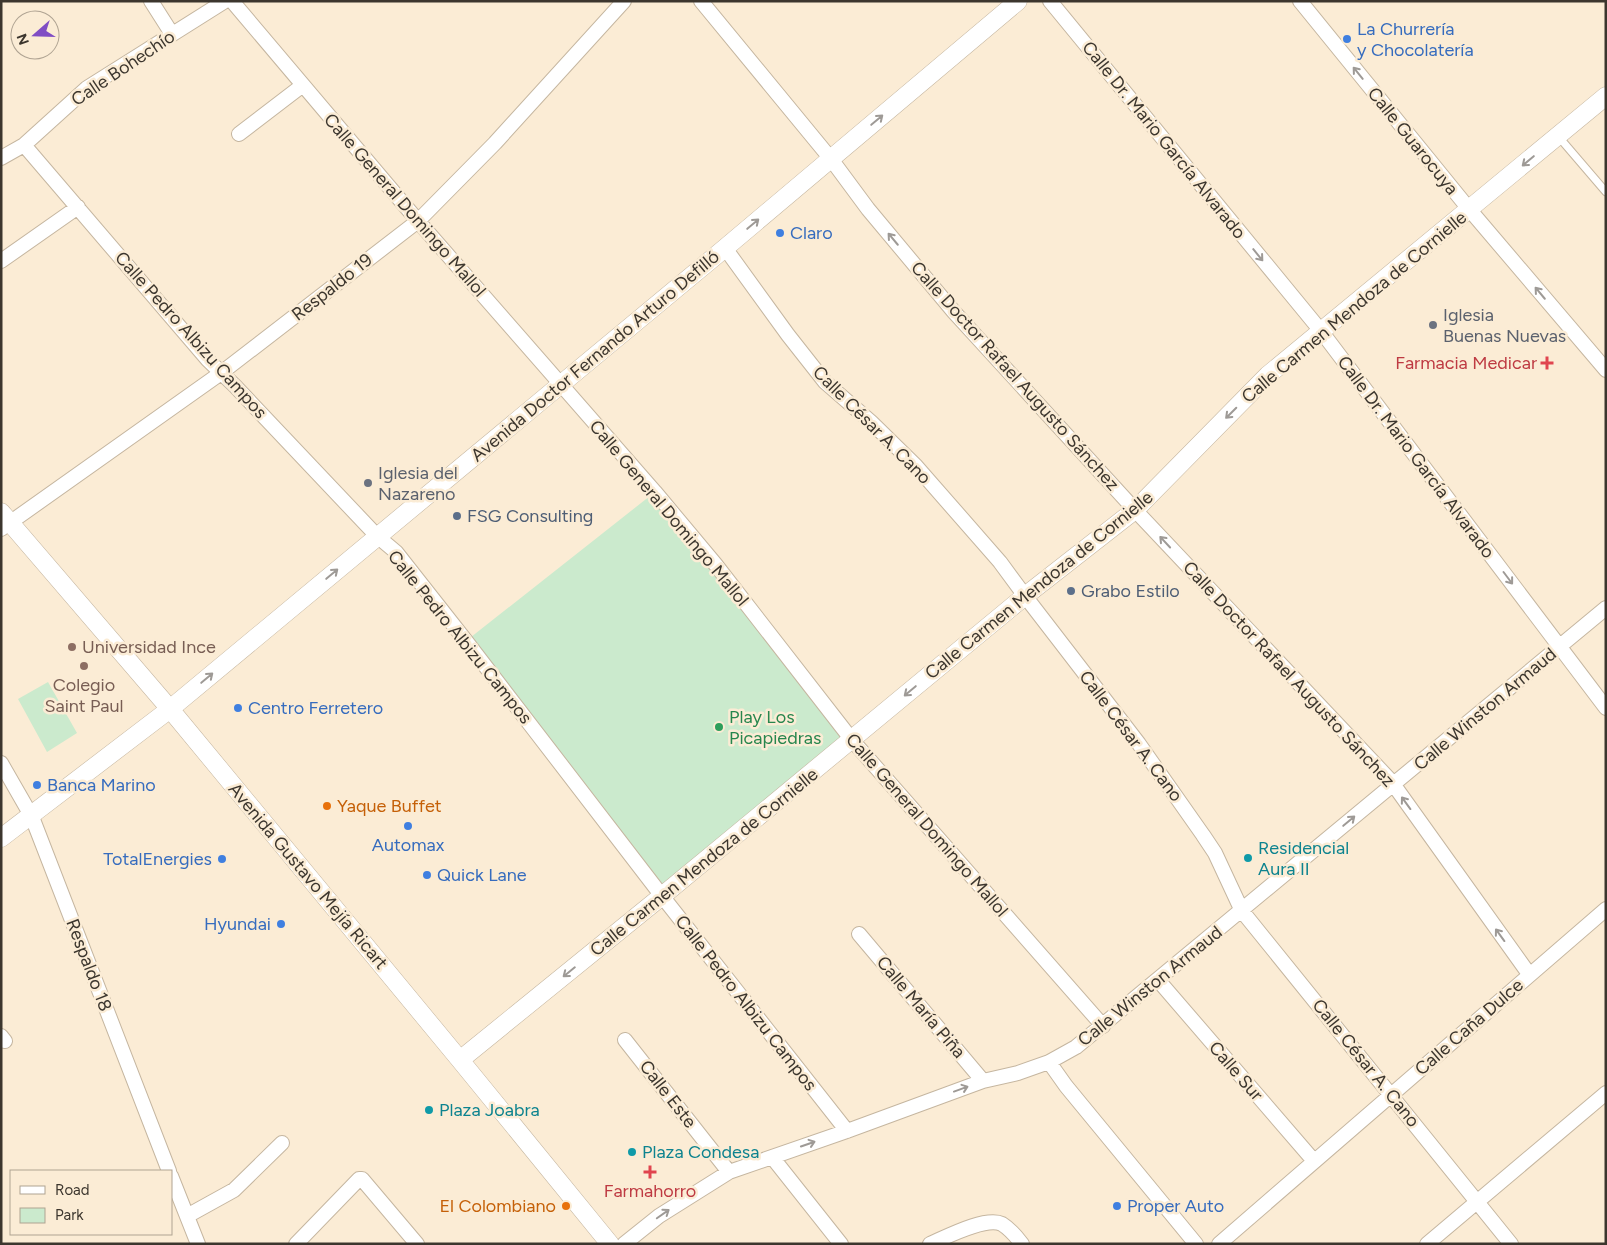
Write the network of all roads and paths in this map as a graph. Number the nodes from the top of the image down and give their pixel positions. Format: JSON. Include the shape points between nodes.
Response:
{"nodes":[{"id":1,"x":151,"y":1,"type":"edge"},
{"id":2,"x":225,"y":1,"type":"edge"},
{"id":3,"x":232,"y":1,"type":"edge"},
{"id":4,"x":624,"y":1,"type":"edge"},
{"id":5,"x":701,"y":1,"type":"edge"},
{"id":6,"x":1018,"y":1,"type":"edge"},
{"id":7,"x":1050,"y":1,"type":"edge"},
{"id":8,"x":1300,"y":1,"type":"edge"},
{"id":9,"x":172,"y":34,"type":"junction"},
{"id":10,"x":303,"y":85,"type":"junction"},
{"id":11,"x":1606,"y":96,"type":"edge"},
{"id":12,"x":239,"y":134,"type":"dead end"},
{"id":13,"x":1557,"y":136,"type":"junction"},
{"id":14,"x":24,"y":145,"type":"junction"},
{"id":15,"x":1,"y":158,"type":"edge"},
{"id":16,"x":831,"y":159,"type":"junction"},
{"id":17,"x":1606,"y":192,"type":"edge"},
{"id":18,"x":78,"y":207,"type":"junction"},
{"id":19,"x":1469,"y":209,"type":"junction"},
{"id":20,"x":418,"y":221,"type":"junction"},
{"id":21,"x":725,"y":248,"type":"junction"},
{"id":22,"x":1,"y":261,"type":"edge"},
{"id":23,"x":1321,"y":332,"type":"junction"},
{"id":24,"x":1606,"y":370,"type":"edge"},
{"id":25,"x":221,"y":373,"type":"junction"},
{"id":26,"x":560,"y":384,"type":"junction"},
{"id":27,"x":1135,"y":510,"type":"junction"},
{"id":28,"x":4,"y":521,"type":"edge"},
{"id":29,"x":377,"y":536,"type":"junction"},
{"id":30,"x":1025,"y":596,"type":"junction"},
{"id":31,"x":1606,"y":608,"type":"edge"},
{"id":32,"x":1560,"y":646,"type":"junction"},
{"id":33,"x":1606,"y":708,"type":"edge"},
{"id":34,"x":170,"y":709,"type":"junction"},
{"id":35,"x":852,"y":740,"type":"junction"},
{"id":36,"x":1,"y":763,"type":"edge"},
{"id":37,"x":1393,"y":785,"type":"junction"},
{"id":38,"x":32,"y":816,"type":"junction"},
{"id":39,"x":1,"y":838,"type":"edge"},
{"id":40,"x":662,"y":896,"type":"junction"},
{"id":41,"x":1606,"y":909,"type":"edge"},
{"id":42,"x":1242,"y":911,"type":"junction"},
{"id":43,"x":858,"y":934,"type":"dead end"},
{"id":44,"x":1529,"y":974,"type":"junction"},
{"id":45,"x":1158,"y":980,"type":"junction"},
{"id":46,"x":1103,"y":1026,"type":"junction"},
{"id":47,"x":625,"y":1040,"type":"dead end"},
{"id":48,"x":460,"y":1060,"type":"junction"},
{"id":49,"x":1049,"y":1062,"type":"junction"},
{"id":50,"x":983,"y":1081,"type":"junction"},
{"id":51,"x":1606,"y":1093,"type":"edge"},
{"id":52,"x":1392,"y":1094,"type":"junction"},
{"id":53,"x":847,"y":1131,"type":"junction"},
{"id":54,"x":282,"y":1143,"type":"dead end"},
{"id":55,"x":772,"y":1156,"type":"junction"},
{"id":56,"x":1314,"y":1161,"type":"junction"},
{"id":57,"x":170,"y":1170,"type":"edge"},
{"id":58,"x":729,"y":1172,"type":"junction"},
{"id":59,"x":172,"y":1178,"type":"edge"},
{"id":60,"x":1478,"y":1201,"type":"junction"},
{"id":61,"x":187,"y":1216,"type":"junction"},
{"id":62,"x":198,"y":1244,"type":"edge"},
{"id":63,"x":296,"y":1244,"type":"edge"},
{"id":64,"x":416,"y":1244,"type":"edge"},
{"id":65,"x":610,"y":1244,"type":"edge"},
{"id":66,"x":624,"y":1244,"type":"edge"},
{"id":67,"x":841,"y":1244,"type":"edge"},
{"id":68,"x":930,"y":1244,"type":"edge"},
{"id":69,"x":1022,"y":1244,"type":"edge"},
{"id":70,"x":1196,"y":1244,"type":"edge"},
{"id":71,"x":1219,"y":1244,"type":"edge"},
{"id":72,"x":1426,"y":1244,"type":"edge"},
{"id":73,"x":1511,"y":1244,"type":"edge"}],
"edges":[{"from":1,"to":9,"type":"street"},
{"from":2,"to":9,"type":"street","name":"Calle Bohechío"},
{"from":3,"to":10,"type":"street","name":"Calle General Domingo Mallol"},
{"from":4,"to":20,"type":"street","name":"Respaldo 19"},
{"from":5,"to":16,"type":"street","name":"Calle Doctor Rafael Augusto Sánchez"},
{"from":16,"to":6,"type":"street","name":"Avenida Doctor Fernando Arturo Defilló","one_way":true},
{"from":7,"to":23,"type":"street","name":"Calle Dr. Mario García Alvarado","one_way":true},
{"from":19,"to":8,"type":"street","name":"Calle Guarocuya","one_way":true},
{"from":9,"to":14,"type":"street","name":"Calle Bohechío","via":[[87,88]]},
{"from":10,"to":12,"type":"street"},
{"from":10,"to":20,"type":"street","name":"Calle General Domingo Mallol"},
{"from":11,"to":13,"type":"street","name":"Calle Carmen Mendoza de Cornielle"},
{"from":13,"to":17,"type":"lane"},
{"from":13,"to":19,"type":"street","name":"Calle Carmen Mendoza de Cornielle","one_way":true},
{"from":14,"to":15,"type":"street","name":"Calle Bohechío"},
{"from":14,"to":18,"type":"street","name":"Calle Pedro Albizu Campos"},
{"from":21,"to":16,"type":"street","name":"Avenida Doctor Fernando Arturo Defilló","one_way":true},
{"from":27,"to":16,"type":"street","name":"Calle Doctor Rafael Augusto Sánchez","one_way":true,"via":[[954,312]]},
{"from":18,"to":22,"type":"street"},
{"from":18,"to":25,"type":"street","name":"Calle Pedro Albizu Campos"},
{"from":19,"to":23,"type":"street","name":"Calle Carmen Mendoza de Cornielle"},
{"from":24,"to":19,"type":"street","name":"Calle Guarocuya","one_way":true},
{"from":20,"to":25,"type":"street","name":"Respaldo 19"},
{"from":20,"to":26,"type":"street","name":"Calle General Domingo Mallol"},
{"from":21,"to":26,"type":"street","name":"Avenida Doctor Fernando Arturo Defilló"},
{"from":21,"to":30,"type":"street","name":"Calle César A. Cano","via":[[825,382],[916,466],[1000,562]]},
{"from":23,"to":27,"type":"street","name":"Calle Carmen Mendoza de Cornielle","one_way":true,"via":[[1268,375]]},
{"from":23,"to":32,"type":"street","name":"Calle Dr. Mario García Alvarado","one_way":true},
{"from":25,"to":28,"type":"street","name":"Respaldo 19"},
{"from":25,"to":29,"type":"street","name":"Calle Pedro Albizu Campos"},
{"from":26,"to":29,"type":"street","name":"Avenida Doctor Fernando Arturo Defilló"},
{"from":26,"to":35,"type":"street","name":"Calle General Domingo Mallol","via":[[716,565]]},
{"from":27,"to":30,"type":"street","name":"Calle Carmen Mendoza de Cornielle"},
{"from":37,"to":27,"type":"street","name":"Calle Doctor Rafael Augusto Sánchez","one_way":true},
{"from":28,"to":34,"type":"street","name":"Avenida Gustavo Mejía Ricart"},
{"from":34,"to":29,"type":"street","name":"Avenida Doctor Fernando Arturo Defilló","one_way":true},
{"from":29,"to":40,"type":"street","name":"Calle Pedro Albizu Campos","via":[[396,552]]},
{"from":30,"to":35,"type":"street","name":"Calle Carmen Mendoza de Cornielle","one_way":true},
{"from":30,"to":42,"type":"street","name":"Calle César A. Cano","via":[[1139,744],[1203,835]]},
{"from":31,"to":32,"type":"street","name":"Calle Winston Armaud"},
{"from":32,"to":33,"type":"street","name":"Calle Dr. Mario García Alvarado"},
{"from":32,"to":37,"type":"street","name":"Calle Winston Armaud"},
{"from":34,"to":38,"type":"street","name":"Avenida Doctor Fernando Arturo Defilló"},
{"from":34,"to":48,"type":"street","name":"Avenida Gustavo Mejía Ricart"},
{"from":35,"to":40,"type":"street","name":"Calle Carmen Mendoza de Cornielle"},
{"from":35,"to":46,"type":"street","name":"Calle General Domingo Mallol"},
{"from":36,"to":38,"type":"street","name":"Respaldo 18"},
{"from":42,"to":37,"type":"street","name":"Calle Winston Armaud","one_way":true},
{"from":44,"to":37,"type":"street","name":"Calle Doctor Rafael Augusto Sánchez","one_way":true},
{"from":38,"to":39,"type":"street","name":"Avenida Doctor Fernando Arturo Defilló"},
{"from":38,"to":57,"type":"street","name":"Respaldo 18"},
{"from":40,"to":48,"type":"street","name":"Calle Carmen Mendoza de Cornielle","one_way":true},
{"from":40,"to":53,"type":"street","name":"Calle Pedro Albizu Campos"},
{"from":41,"to":44,"type":"street","name":"Calle Caña Dulce"},
{"from":42,"to":45,"type":"street","name":"Calle Winston Armaud"},
{"from":42,"to":52,"type":"street","name":"Calle César A. Cano"},
{"from":43,"to":50,"type":"street","name":"Calle María Piña"},
{"from":44,"to":52,"type":"street","name":"Calle Caña Dulce"},
{"from":45,"to":46,"type":"street","name":"Calle Winston Armaud"},
{"from":45,"to":56,"type":"street","name":"Calle Sur"},
{"from":46,"to":49,"type":"street","name":"Calle Winston Armaud"},
{"from":47,"to":58,"type":"street","name":"Calle Este"},
{"from":48,"to":65,"type":"street","name":"Avenida Gustavo Mejía Ricart"},
{"from":49,"to":50,"type":"street","name":"Calle Winston Armaud"},
{"from":49,"to":70,"type":"street"},
{"from":53,"to":50,"type":"street","name":"Calle Winston Armaud","one_way":true},
{"from":51,"to":60,"type":"street"},
{"from":52,"to":56,"type":"street","name":"Calle Caña Dulce"},
{"from":52,"to":60,"type":"street","name":"Calle César A. Cano"},
{"from":55,"to":53,"type":"street","name":"Calle Winston Armaud","one_way":true},
{"from":54,"to":61,"type":"street","via":[[234,1190]]},
{"from":55,"to":58,"type":"street","name":"Calle Winston Armaud"},
{"from":55,"to":67,"type":"street"},
{"from":56,"to":71,"type":"street","name":"Calle Caña Dulce"},
{"from":66,"to":58,"type":"street","name":"Calle Winston Armaud","one_way":true,"via":[[659,1216]]},
{"from":59,"to":61,"type":"street"},
{"from":60,"to":72,"type":"street"},
{"from":60,"to":73,"type":"street","name":"Calle César A. Cano"},
{"from":61,"to":62,"type":"street"},
{"from":63,"to":64,"type":"street","via":[[357,1180],[362,1179]]},
{"from":68,"to":69,"type":"street","via":[[993,1222],[1001,1223]]}]}
